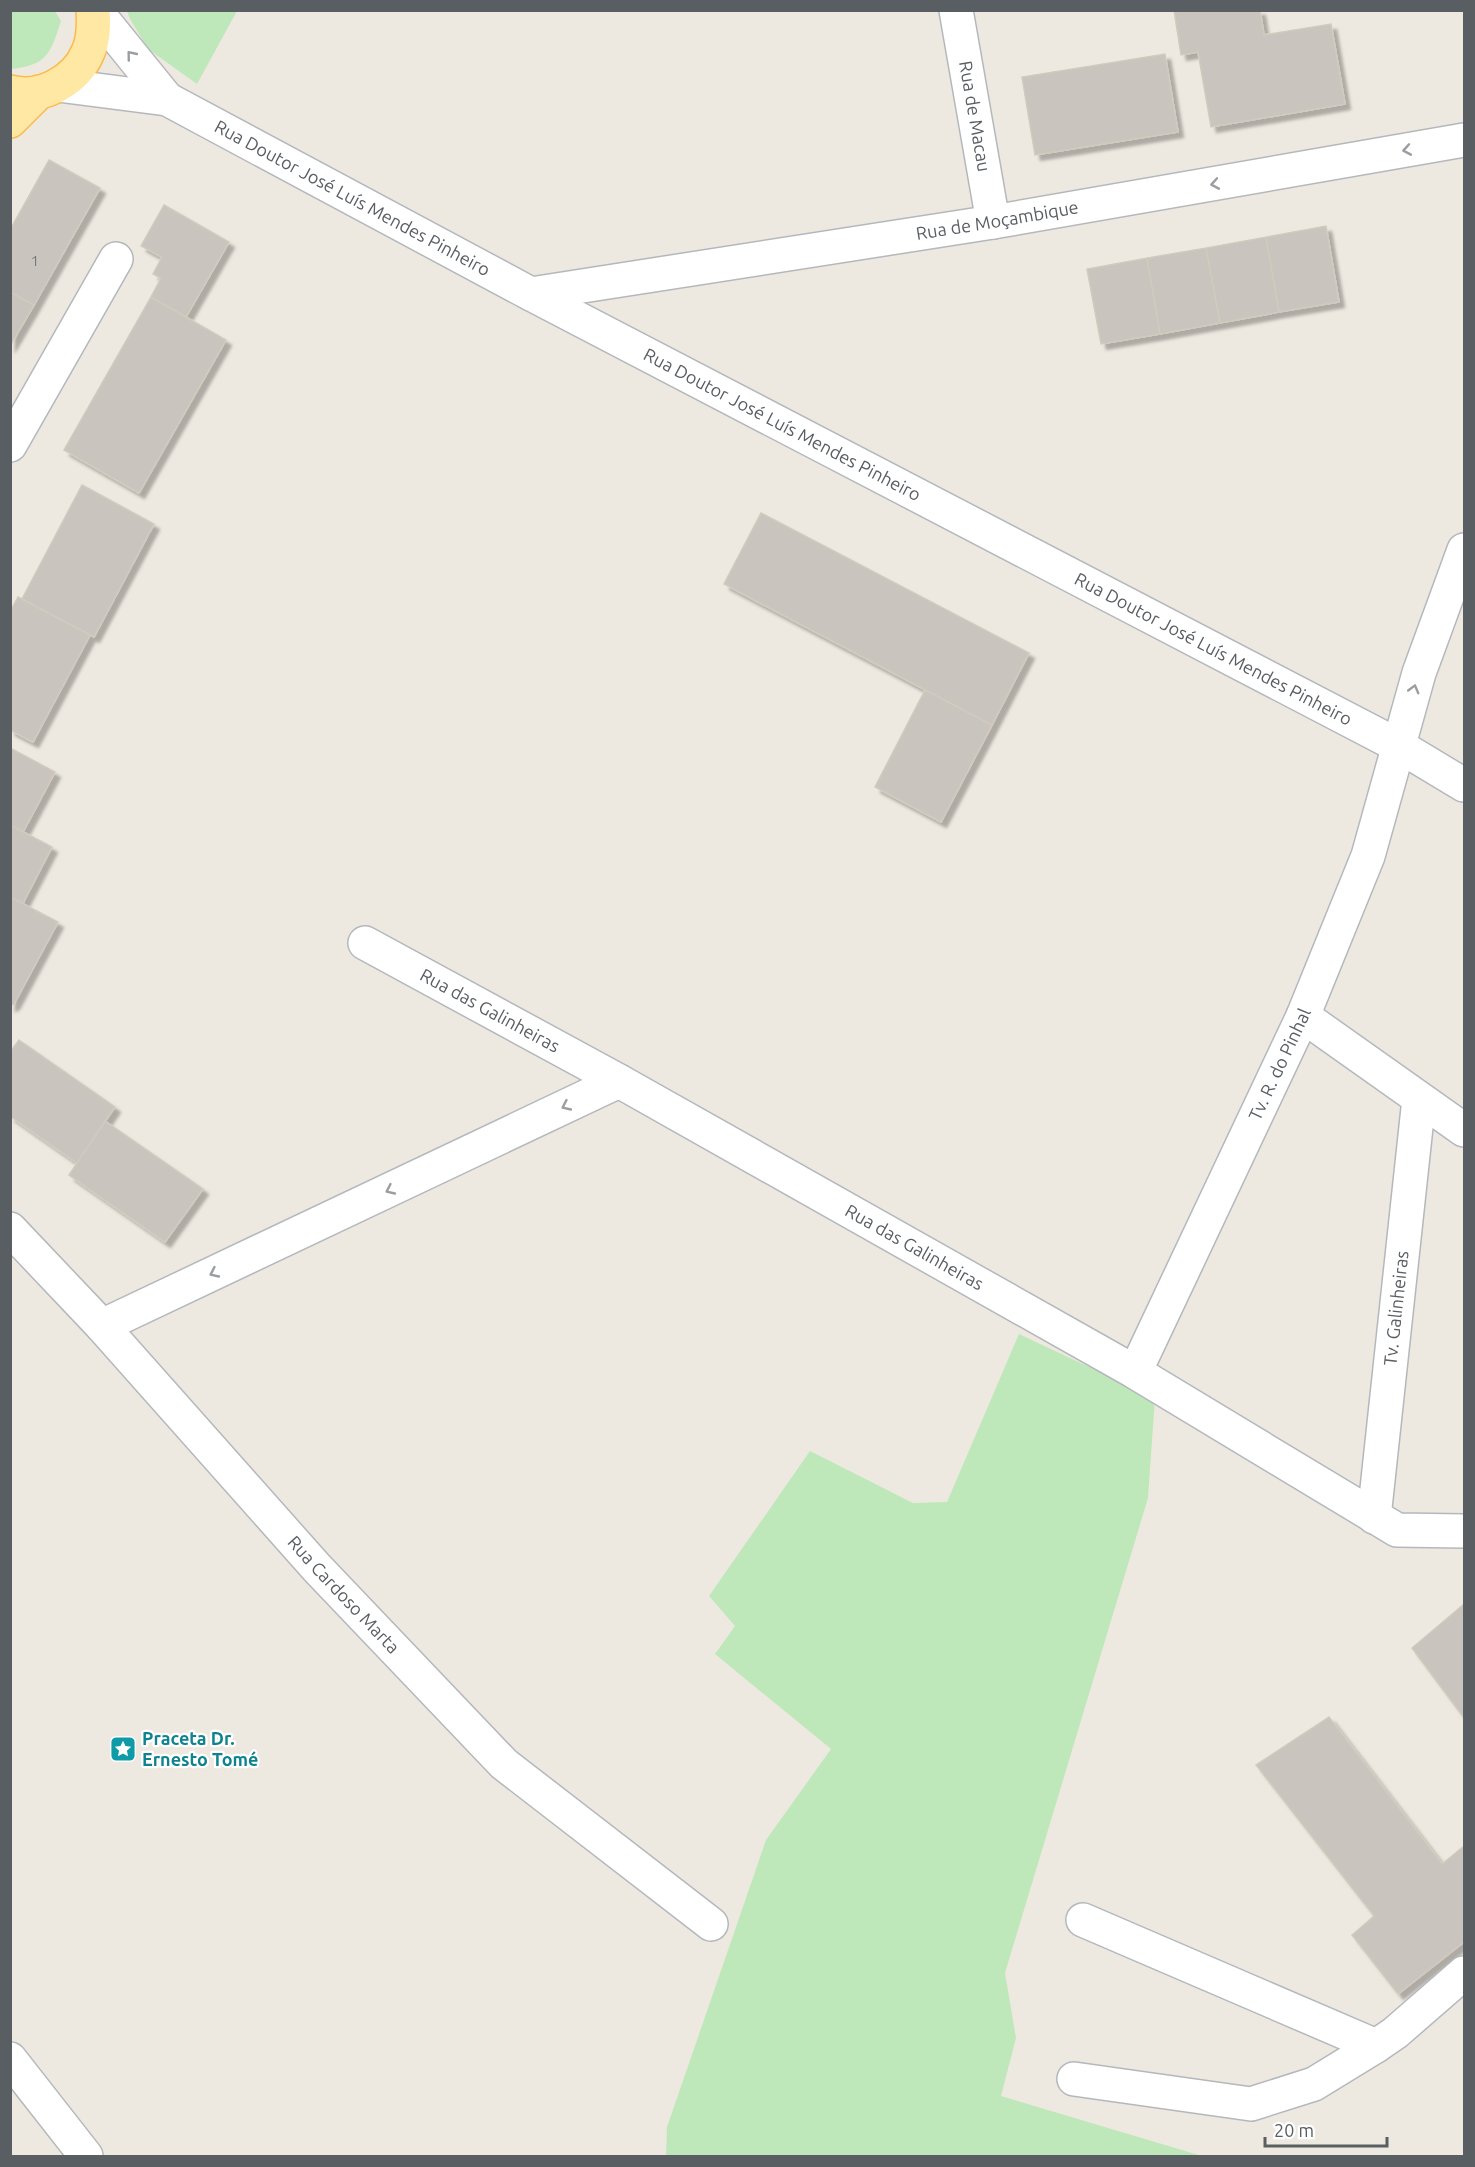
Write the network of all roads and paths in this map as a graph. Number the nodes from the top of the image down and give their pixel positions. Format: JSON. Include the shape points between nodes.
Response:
{"nodes":[{"id":1,"x":94,"y":10,"type":"edge"},
{"id":2,"x":956,"y":10,"type":"edge"},
{"id":3,"x":36,"y":90,"type":"edge"},
{"id":4,"x":167,"y":99,"type":"junction"},
{"id":5,"x":10,"y":121,"type":"edge"},
{"id":6,"x":1464,"y":140,"type":"edge"},
{"id":7,"x":993,"y":222,"type":"junction"},
{"id":8,"x":116,"y":260,"type":"dead end"},
{"id":9,"x":531,"y":294,"type":"junction"},
{"id":10,"x":10,"y":445,"type":"edge"},
{"id":11,"x":1464,"y":550,"type":"edge"},
{"id":12,"x":1399,"y":746,"type":"junction"},
{"id":13,"x":1464,"y":785,"type":"edge"},
{"id":14,"x":365,"y":943,"type":"dead end"},
{"id":15,"x":1303,"y":1016,"type":"junction"},
{"id":16,"x":619,"y":1081,"type":"junction"},
{"id":17,"x":1419,"y":1099,"type":"junction"},
{"id":18,"x":1464,"y":1130,"type":"edge"},
{"id":19,"x":10,"y":1229,"type":"edge"},
{"id":20,"x":102,"y":1326,"type":"junction"},
{"id":21,"x":1135,"y":1372,"type":"junction"},
{"id":22,"x":1374,"y":1516,"type":"junction"},
{"id":23,"x":1464,"y":1531,"type":"edge"},
{"id":24,"x":1083,"y":1920,"type":"dead end"},
{"id":25,"x":711,"y":1924,"type":"dead end"},
{"id":26,"x":1464,"y":1973,"type":"edge"},
{"id":27,"x":1376,"y":2046,"type":"junction"},
{"id":28,"x":10,"y":2059,"type":"edge"},
{"id":29,"x":1074,"y":2079,"type":"dead end"},
{"id":30,"x":86,"y":2157,"type":"edge"}],
"edges":[{"from":1,"to":3,"type":"main road","via":[[88,53],[75,72]]},
{"from":4,"to":1,"type":"street","name":"Rua Doutor José Luís Mendes Pinheiro","one_way":true},
{"from":2,"to":7,"type":"street","name":"Rua de Macau"},
{"from":3,"to":4,"type":"street","name":"Rua Doutor José Luís Mendes Pinheiro"},
{"from":3,"to":5,"type":"main road"},
{"from":4,"to":9,"type":"street","name":"Rua Doutor José Luís Mendes Pinheiro"},
{"from":6,"to":7,"type":"street","name":"Rua de Moçambique","one_way":true},
{"from":7,"to":9,"type":"street","name":"Rua de Moçambique"},
{"from":8,"to":10,"type":"street"},
{"from":9,"to":12,"type":"street","name":"Rua Doutor José Luís Mendes Pinheiro"},
{"from":12,"to":11,"type":"street","name":"Tv. R. do Pinhal","one_way":true,"via":[[1419,673]]},
{"from":12,"to":13,"type":"street","name":"Rua Doutor José Luís Mendes Pinheiro"},
{"from":12,"to":15,"type":"street","name":"Tv. R. do Pinhal","via":[[1368,856]]},
{"from":14,"to":16,"type":"street","name":"Rua das Galinheiras"},
{"from":15,"to":17,"type":"street"},
{"from":15,"to":21,"type":"street","name":"Tv. R. do Pinhal"},
{"from":16,"to":20,"type":"street","one_way":true},
{"from":16,"to":21,"type":"street","name":"Rua das Galinheiras"},
{"from":17,"to":18,"type":"street"},
{"from":17,"to":22,"type":"street","name":"Tv. Galinheiras"},
{"from":19,"to":20,"type":"street","name":"Rua Cardoso Marta"},
{"from":20,"to":25,"type":"street","name":"Rua Cardoso Marta","via":[[317,1568],[504,1764]]},
{"from":21,"to":22,"type":"street","name":"Rua das Galinheiras"},
{"from":22,"to":23,"type":"street","name":"Rua das Galinheiras","via":[[1397,1530]]},
{"from":24,"to":27,"type":"street"},
{"from":26,"to":27,"type":"street"},
{"from":27,"to":29,"type":"street","via":[[1314,2084],[1251,2104]]},
{"from":28,"to":30,"type":"street"}]}
